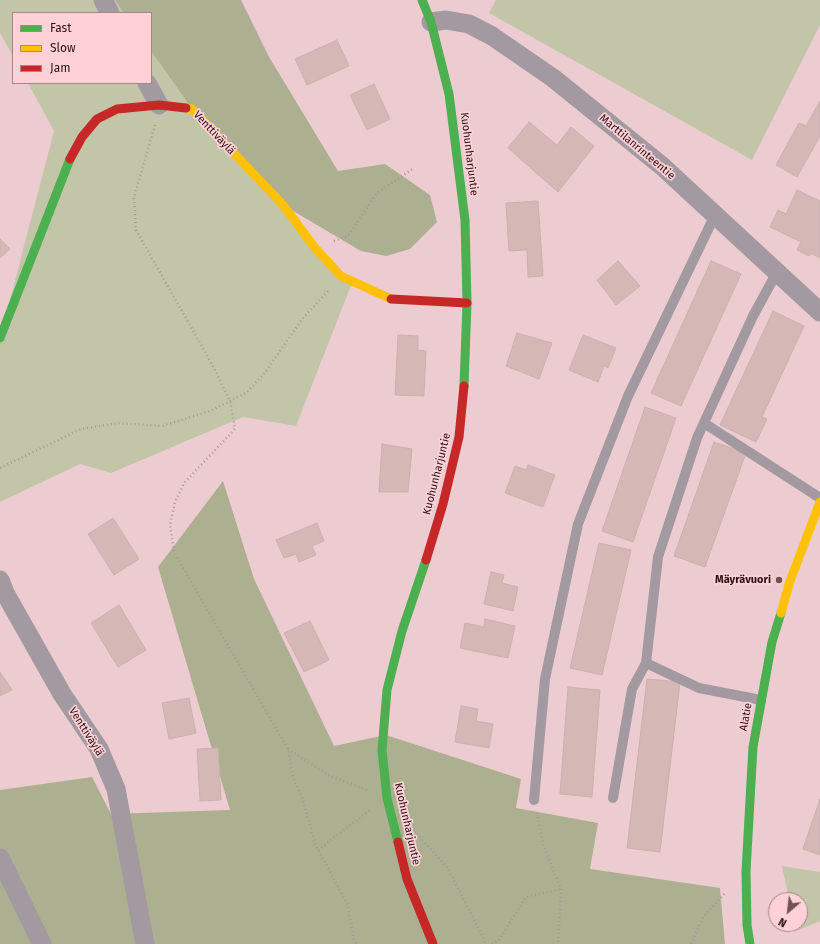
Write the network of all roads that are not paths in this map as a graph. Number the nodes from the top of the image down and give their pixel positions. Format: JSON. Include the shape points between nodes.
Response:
{"nodes":[{"id":1,"x":103,"y":0,"type":"edge"},
{"id":2,"x":422,"y":0,"type":"edge"},
{"id":3,"x":109,"y":12,"type":"edge"},
{"id":4,"x":432,"y":22,"type":"junction"},
{"id":5,"x":148,"y":84,"type":"edge"},
{"id":6,"x":159,"y":105,"type":"junction"},
{"id":7,"x":715,"y":215,"type":"junction"},
{"id":8,"x":777,"y":272,"type":"junction"},
{"id":9,"x":467,"y":303,"type":"junction"},
{"id":10,"x":820,"y":312,"type":"edge"},
{"id":11,"x":0,"y":338,"type":"edge"},
{"id":12,"x":704,"y":423,"type":"junction"},
{"id":13,"x":820,"y":498,"type":"edge"},
{"id":14,"x":820,"y":502,"type":"edge"},
{"id":15,"x":0,"y":580,"type":"edge"},
{"id":16,"x":646,"y":663,"type":"junction"},
{"id":17,"x":761,"y":700,"type":"junction"},
{"id":18,"x":613,"y":798,"type":"dead end"},
{"id":19,"x":534,"y":800,"type":"road end"},
{"id":20,"x":0,"y":858,"type":"edge"},
{"id":21,"x":42,"y":944,"type":"edge"},
{"id":22,"x":146,"y":944,"type":"edge"},
{"id":23,"x":433,"y":944,"type":"edge"},
{"id":24,"x":750,"y":944,"type":"edge"}],
"edges":[{"from":1,"to":3,"type":"street"},
{"from":2,"to":4,"type":"street","name":"Kuohunharjuntie"},
{"from":4,"to":7,"type":"street","name":"Marttilanrinteentie","via":[[446,20],[469,24],[492,36],[565,88],[662,166]]},
{"from":4,"to":9,"type":"street","name":"Kuohunharjuntie","via":[[449,94],[460,177],[465,220]]},
{"from":5,"to":6,"type":"street"},
{"from":6,"to":9,"type":"street","name":"Venttiväylä","via":[[192,109],[283,205],[315,248],[341,276],[389,299]]},
{"from":6,"to":11,"type":"street","name":"Venttiväylä","via":[[116,109],[97,120],[82,137],[71,156]]},
{"from":7,"to":8,"type":"street","name":"Marttilanrinteentie"},
{"from":7,"to":19,"type":"lane","via":[[628,396],[578,524],[545,679]]},
{"from":8,"to":10,"type":"street","name":"Marttilanrinteentie"},
{"from":8,"to":12,"type":"lane","via":[[753,316]]},
{"from":9,"to":23,"type":"street","name":"Kuohunharjuntie","via":[[466,363],[459,437],[443,504],[402,631],[387,690],[382,750],[387,798],[407,879]]},
{"from":12,"to":13,"type":"lane"},
{"from":12,"to":16,"type":"lane","via":[[658,557]]},
{"from":14,"to":17,"type":"street","name":"Alatie","via":[[788,588],[772,642]]},
{"from":15,"to":22,"type":"street","name":"Venttiväylä","via":[[62,694],[99,749],[116,789]]},
{"from":16,"to":17,"type":"lane","via":[[699,688]]},
{"from":16,"to":18,"type":"lane","via":[[632,689]]},
{"from":17,"to":24,"type":"street","name":"Alatie","via":[[753,747],[746,871]]},
{"from":20,"to":21,"type":"street"}]}
